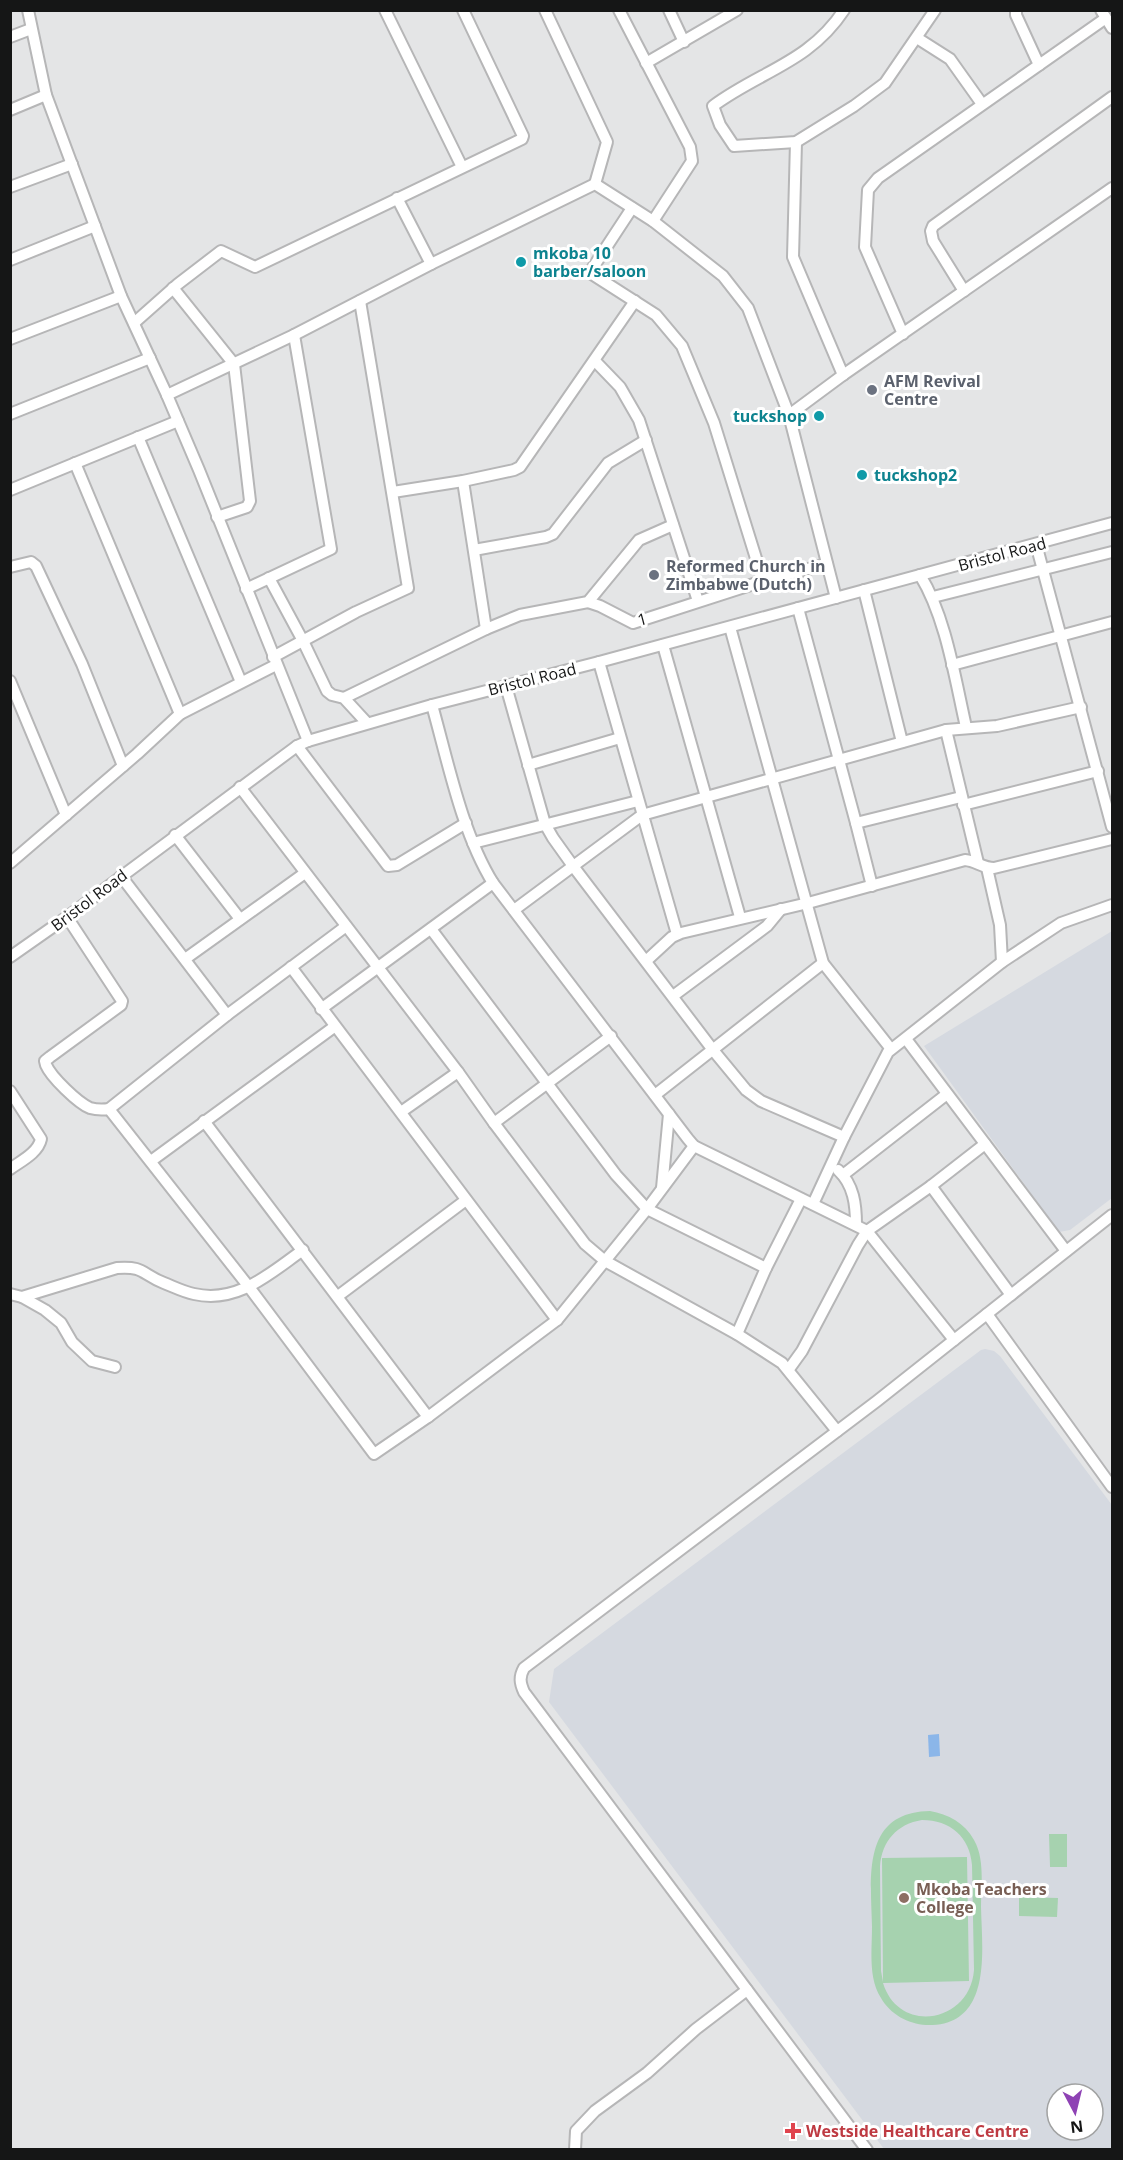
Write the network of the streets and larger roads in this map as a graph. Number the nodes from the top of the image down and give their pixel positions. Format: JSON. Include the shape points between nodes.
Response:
{"nodes":[{"id":1,"x":28,"y":10,"type":"edge"},
{"id":2,"x":385,"y":10,"type":"edge"},
{"id":3,"x":463,"y":10,"type":"edge"},
{"id":4,"x":545,"y":10,"type":"edge"},
{"id":5,"x":619,"y":10,"type":"edge"},
{"id":6,"x":669,"y":10,"type":"edge"},
{"id":7,"x":738,"y":10,"type":"edge"},
{"id":8,"x":844,"y":10,"type":"edge"},
{"id":9,"x":935,"y":10,"type":"edge"},
{"id":10,"x":1016,"y":10,"type":"edge"},
{"id":11,"x":1103,"y":14,"type":"edge"},
{"id":12,"x":1113,"y":28,"type":"edge"},
{"id":13,"x":31,"y":29,"type":"junction"},
{"id":14,"x":10,"y":37,"type":"edge"},
{"id":15,"x":917,"y":38,"type":"junction"},
{"id":16,"x":684,"y":42,"type":"junction"},
{"id":17,"x":646,"y":63,"type":"junction"},
{"id":18,"x":1039,"y":65,"type":"junction"},
{"id":19,"x":46,"y":95,"type":"junction"},
{"id":20,"x":1113,"y":97,"type":"edge"},
{"id":21,"x":982,"y":104,"type":"junction"},
{"id":22,"x":10,"y":110,"type":"edge"},
{"id":23,"x":796,"y":142,"type":"junction"},
{"id":24,"x":72,"y":164,"type":"junction"},
{"id":25,"x":462,"y":167,"type":"junction"},
{"id":26,"x":595,"y":184,"type":"junction"},
{"id":27,"x":10,"y":187,"type":"edge"},
{"id":28,"x":1113,"y":188,"type":"edge"},
{"id":29,"x":397,"y":198,"type":"junction"},
{"id":30,"x":632,"y":208,"type":"junction"},
{"id":31,"x":653,"y":221,"type":"junction"},
{"id":32,"x":95,"y":226,"type":"junction"},
{"id":33,"x":10,"y":260,"type":"edge"},
{"id":34,"x":431,"y":264,"type":"junction"},
{"id":35,"x":173,"y":288,"type":"junction"},
{"id":36,"x":964,"y":291,"type":"junction"},
{"id":37,"x":121,"y":296,"type":"junction"},
{"id":38,"x":360,"y":301,"type":"junction"},
{"id":39,"x":634,"y":301,"type":"junction"},
{"id":40,"x":134,"y":323,"type":"junction"},
{"id":41,"x":294,"y":334,"type":"junction"},
{"id":42,"x":903,"y":334,"type":"junction"},
{"id":43,"x":10,"y":339,"type":"edge"},
{"id":44,"x":150,"y":358,"type":"junction"},
{"id":45,"x":595,"y":361,"type":"junction"},
{"id":46,"x":234,"y":364,"type":"junction"},
{"id":47,"x":843,"y":375,"type":"junction"},
{"id":48,"x":167,"y":395,"type":"junction"},
{"id":49,"x":10,"y":414,"type":"edge"},
{"id":50,"x":789,"y":415,"type":"junction"},
{"id":51,"x":178,"y":421,"type":"junction"},
{"id":52,"x":138,"y":437,"type":"junction"},
{"id":53,"x":646,"y":440,"type":"junction"},
{"id":54,"x":75,"y":463,"type":"junction"},
{"id":55,"x":463,"y":481,"type":"junction"},
{"id":56,"x":10,"y":490,"type":"edge"},
{"id":57,"x":393,"y":492,"type":"junction"},
{"id":58,"x":217,"y":517,"type":"junction"},
{"id":59,"x":1113,"y":523,"type":"edge"},
{"id":60,"x":673,"y":525,"type":"junction"},
{"id":61,"x":1036,"y":544,"type":"junction"},
{"id":62,"x":474,"y":550,"type":"junction"},
{"id":63,"x":1113,"y":552,"type":"edge"},
{"id":64,"x":827,"y":564,"type":"junction"},
{"id":65,"x":10,"y":567,"type":"edge"},
{"id":66,"x":1044,"y":571,"type":"junction"},
{"id":67,"x":920,"y":575,"type":"junction"},
{"id":68,"x":269,"y":578,"type":"junction"},
{"id":69,"x":763,"y":581,"type":"junction"},
{"id":70,"x":246,"y":589,"type":"junction"},
{"id":71,"x":864,"y":590,"type":"junction"},
{"id":72,"x":933,"y":597,"type":"junction"},
{"id":73,"x":836,"y":598,"type":"junction"},
{"id":74,"x":698,"y":601,"type":"junction"},
{"id":75,"x":588,"y":602,"type":"junction"},
{"id":76,"x":798,"y":608,"type":"junction"},
{"id":77,"x":1113,"y":622,"type":"edge"},
{"id":78,"x":730,"y":627,"type":"junction"},
{"id":79,"x":486,"y":629,"type":"junction"},
{"id":80,"x":1061,"y":636,"type":"junction"},
{"id":81,"x":303,"y":641,"type":"junction"},
{"id":82,"x":663,"y":645,"type":"junction"},
{"id":83,"x":274,"y":661,"type":"junction"},
{"id":84,"x":599,"y":662,"type":"junction"},
{"id":85,"x":952,"y":665,"type":"junction"},
{"id":86,"x":10,"y":681,"type":"edge"},
{"id":87,"x":241,"y":682,"type":"junction"},
{"id":88,"x":506,"y":686,"type":"junction"},
{"id":89,"x":344,"y":698,"type":"junction"},
{"id":90,"x":432,"y":705,"type":"junction"},
{"id":91,"x":1081,"y":707,"type":"junction"},
{"id":92,"x":180,"y":714,"type":"junction"},
{"id":93,"x":367,"y":723,"type":"junction"},
{"id":94,"x":966,"y":727,"type":"junction"},
{"id":95,"x":946,"y":730,"type":"junction"},
{"id":96,"x":620,"y":738,"type":"junction"},
{"id":97,"x":308,"y":741,"type":"junction"},
{"id":98,"x":902,"y":742,"type":"junction"},
{"id":99,"x":297,"y":746,"type":"junction"},
{"id":100,"x":838,"y":759,"type":"junction"},
{"id":101,"x":528,"y":765,"type":"junction"},
{"id":102,"x":123,"y":766,"type":"junction"},
{"id":103,"x":1098,"y":771,"type":"junction"},
{"id":104,"x":773,"y":778,"type":"junction"},
{"id":105,"x":240,"y":787,"type":"junction"},
{"id":106,"x":1108,"y":788,"type":"edge"},
{"id":107,"x":706,"y":796,"type":"junction"},
{"id":108,"x":638,"y":801,"type":"junction"},
{"id":109,"x":962,"y":801,"type":"junction"},
{"id":110,"x":66,"y":815,"type":"junction"},
{"id":111,"x":642,"y":815,"type":"junction"},
{"id":112,"x":466,"y":823,"type":"junction"},
{"id":113,"x":856,"y":823,"type":"junction"},
{"id":114,"x":545,"y":824,"type":"junction"},
{"id":115,"x":1113,"y":827,"type":"edge"},
{"id":116,"x":175,"y":836,"type":"junction"},
{"id":117,"x":1113,"y":839,"type":"edge"},
{"id":118,"x":473,"y":843,"type":"junction"},
{"id":119,"x":10,"y":863,"type":"edge"},
{"id":120,"x":982,"y":865,"type":"junction"},
{"id":121,"x":573,"y":866,"type":"junction"},
{"id":122,"x":305,"y":873,"type":"junction"},
{"id":123,"x":121,"y":876,"type":"junction"},
{"id":124,"x":494,"y":883,"type":"junction"},
{"id":125,"x":872,"y":886,"type":"junction"},
{"id":126,"x":808,"y":903,"type":"junction"},
{"id":127,"x":1113,"y":906,"type":"edge"},
{"id":128,"x":781,"y":909,"type":"junction"},
{"id":129,"x":514,"y":910,"type":"junction"},
{"id":130,"x":67,"y":917,"type":"junction"},
{"id":131,"x":740,"y":918,"type":"junction"},
{"id":132,"x":240,"y":919,"type":"junction"},
{"id":133,"x":345,"y":927,"type":"junction"},
{"id":134,"x":431,"y":929,"type":"junction"},
{"id":135,"x":677,"y":934,"type":"junction"},
{"id":136,"x":10,"y":957,"type":"edge"},
{"id":137,"x":186,"y":959,"type":"junction"},
{"id":138,"x":646,"y":961,"type":"junction"},
{"id":139,"x":1002,"y":962,"type":"junction"},
{"id":140,"x":823,"y":963,"type":"junction"},
{"id":141,"x":291,"y":967,"type":"junction"},
{"id":142,"x":377,"y":968,"type":"junction"},
{"id":143,"x":672,"y":996,"type":"junction"},
{"id":144,"x":321,"y":1009,"type":"junction"},
{"id":145,"x":227,"y":1015,"type":"junction"},
{"id":146,"x":334,"y":1027,"type":"junction"},
{"id":147,"x":611,"y":1036,"type":"junction"},
{"id":148,"x":906,"y":1039,"type":"junction"},
{"id":149,"x":891,"y":1049,"type":"junction"},
{"id":150,"x":713,"y":1050,"type":"junction"},
{"id":151,"x":458,"y":1072,"type":"junction"},
{"id":152,"x":547,"y":1083,"type":"junction"},
{"id":153,"x":10,"y":1091,"type":"edge"},
{"id":154,"x":947,"y":1094,"type":"junction"},
{"id":155,"x":655,"y":1095,"type":"junction"},
{"id":156,"x":109,"y":1109,"type":"junction"},
{"id":157,"x":400,"y":1112,"type":"junction"},
{"id":158,"x":669,"y":1114,"type":"junction"},
{"id":159,"x":204,"y":1121,"type":"junction"},
{"id":160,"x":494,"y":1123,"type":"junction"},
{"id":161,"x":844,"y":1137,"type":"junction"},
{"id":162,"x":985,"y":1144,"type":"junction"},
{"id":163,"x":694,"y":1146,"type":"junction"},
{"id":164,"x":151,"y":1161,"type":"junction"},
{"id":165,"x":831,"y":1165,"type":"junction"},
{"id":166,"x":10,"y":1169,"type":"edge"},
{"id":167,"x":843,"y":1175,"type":"junction"},
{"id":168,"x":931,"y":1186,"type":"junction"},
{"id":169,"x":662,"y":1188,"type":"junction"},
{"id":170,"x":801,"y":1199,"type":"junction"},
{"id":171,"x":466,"y":1200,"type":"junction"},
{"id":172,"x":813,"y":1204,"type":"junction"},
{"id":173,"x":647,"y":1209,"type":"junction"},
{"id":174,"x":1113,"y":1215,"type":"edge"},
{"id":175,"x":856,"y":1225,"type":"junction"},
{"id":176,"x":867,"y":1231,"type":"junction"},
{"id":177,"x":303,"y":1250,"type":"junction"},
{"id":178,"x":1066,"y":1251,"type":"junction"},
{"id":179,"x":605,"y":1261,"type":"junction"},
{"id":180,"x":766,"y":1268,"type":"junction"},
{"id":181,"x":249,"y":1287,"type":"junction"},
{"id":182,"x":1011,"y":1295,"type":"junction"},
{"id":183,"x":16,"y":1296,"type":"edge"},
{"id":184,"x":338,"y":1296,"type":"junction"},
{"id":185,"x":987,"y":1314,"type":"junction"},
{"id":186,"x":557,"y":1320,"type":"junction"},
{"id":187,"x":736,"y":1334,"type":"junction"},
{"id":188,"x":954,"y":1340,"type":"junction"},
{"id":189,"x":115,"y":1367,"type":"dead end"},
{"id":190,"x":789,"y":1369,"type":"junction"},
{"id":191,"x":428,"y":1417,"type":"junction"},
{"id":192,"x":837,"y":1431,"type":"junction"},
{"id":193,"x":1113,"y":1487,"type":"edge"},
{"id":194,"x":747,"y":1990,"type":"junction"},
{"id":195,"x":575,"y":2150,"type":"edge"},
{"id":196,"x":867,"y":2150,"type":"edge"}],
"edges":[{"from":1,"to":13,"type":"street"},
{"from":2,"to":25,"type":"street"},
{"from":3,"to":25,"type":"street","via":[[523,137]]},
{"from":4,"to":26,"type":"street","via":[[608,143]]},
{"from":5,"to":17,"type":"street"},
{"from":6,"to":16,"type":"street"},
{"from":7,"to":16,"type":"street"},
{"from":8,"to":23,"type":"street","via":[[829,32],[808,50],[713,106],[734,146]]},
{"from":9,"to":15,"type":"street"},
{"from":10,"to":18,"type":"street"},
{"from":11,"to":12,"type":"street"},
{"from":11,"to":18,"type":"street"},
{"from":13,"to":14,"type":"street"},
{"from":13,"to":19,"type":"street"},
{"from":15,"to":21,"type":"street","via":[[950,59]]},
{"from":15,"to":23,"type":"street","via":[[882,86]]},
{"from":16,"to":17,"type":"street"},
{"from":17,"to":31,"type":"street","via":[[687,140],[692,159]]},
{"from":18,"to":21,"type":"street"},
{"from":19,"to":22,"type":"street"},
{"from":19,"to":24,"type":"street"},
{"from":20,"to":36,"type":"street","via":[[933,226],[933,241]]},
{"from":21,"to":42,"type":"street","via":[[878,178],[868,190],[865,247]]},
{"from":23,"to":47,"type":"street","via":[[793,257]]},
{"from":24,"to":27,"type":"street"},
{"from":24,"to":32,"type":"street"},
{"from":25,"to":29,"type":"street"},
{"from":26,"to":30,"type":"street"},
{"from":26,"to":34,"type":"street"},
{"from":28,"to":36,"type":"street"},
{"from":29,"to":34,"type":"street"},
{"from":29,"to":35,"type":"street","via":[[255,267],[221,251]]},
{"from":30,"to":31,"type":"street"},
{"from":30,"to":39,"type":"street","via":[[592,271]]},
{"from":31,"to":50,"type":"street","via":[[723,276],[748,308]]},
{"from":32,"to":33,"type":"street"},
{"from":32,"to":37,"type":"street"},
{"from":34,"to":38,"type":"street"},
{"from":35,"to":40,"type":"street"},
{"from":35,"to":46,"type":"street"},
{"from":36,"to":42,"type":"street"},
{"from":37,"to":40,"type":"street"},
{"from":37,"to":43,"type":"street"},
{"from":38,"to":41,"type":"street"},
{"from":38,"to":57,"type":"street"},
{"from":39,"to":45,"type":"street"},
{"from":39,"to":69,"type":"street","via":[[656,315],[682,346],[714,423]]},
{"from":40,"to":44,"type":"street"},
{"from":41,"to":46,"type":"street"},
{"from":41,"to":68,"type":"street","via":[[331,549]]},
{"from":42,"to":47,"type":"street"},
{"from":44,"to":48,"type":"street"},
{"from":44,"to":49,"type":"street"},
{"from":45,"to":53,"type":"street","via":[[615,381],[637,415]]},
{"from":45,"to":55,"type":"street","via":[[520,467]]},
{"from":46,"to":48,"type":"street"},
{"from":46,"to":58,"type":"street","via":[[250,501],[247,507]]},
{"from":47,"to":50,"type":"street"},
{"from":48,"to":51,"type":"street"},
{"from":50,"to":64,"type":"street"},
{"from":51,"to":52,"type":"street"},
{"from":51,"to":58,"type":"street"},
{"from":52,"to":54,"type":"street"},
{"from":52,"to":87,"type":"street"},
{"from":53,"to":60,"type":"street"},
{"from":53,"to":62,"type":"street","via":[[608,463],[553,534]]},
{"from":54,"to":56,"type":"street"},
{"from":54,"to":92,"type":"street"},
{"from":55,"to":57,"type":"street"},
{"from":55,"to":62,"type":"street"},
{"from":57,"to":81,"type":"street","via":[[408,589]]},
{"from":58,"to":70,"type":"street"},
{"from":59,"to":61,"type":"street","name":"Bristol Road"},
{"from":60,"to":74,"type":"street"},
{"from":60,"to":75,"type":"street","via":[[639,540]]},
{"from":61,"to":66,"type":"street"},
{"from":61,"to":67,"type":"street","name":"Bristol Road"},
{"from":62,"to":79,"type":"street"},
{"from":63,"to":66,"type":"street"},
{"from":64,"to":69,"type":"street","name":"1"},
{"from":64,"to":73,"type":"street"},
{"from":65,"to":102,"type":"street","via":[[31,562],[36,566],[82,664]]},
{"from":66,"to":72,"type":"street"},
{"from":66,"to":80,"type":"street"},
{"from":67,"to":71,"type":"street","name":"Bristol Road"},
{"from":67,"to":72,"type":"street"},
{"from":68,"to":70,"type":"street"},
{"from":68,"to":81,"type":"street"},
{"from":69,"to":74,"type":"street","name":"1"},
{"from":70,"to":83,"type":"street"},
{"from":71,"to":73,"type":"street","name":"Bristol Road"},
{"from":71,"to":98,"type":"street"},
{"from":72,"to":85,"type":"street"},
{"from":73,"to":76,"type":"street","name":"Bristol Road"},
{"from":74,"to":75,"type":"street","name":"1","via":[[633,623]]},
{"from":75,"to":79,"type":"street","via":[[527,613]]},
{"from":76,"to":78,"type":"street","name":"Bristol Road"},
{"from":76,"to":100,"type":"street"},
{"from":77,"to":80,"type":"street"},
{"from":78,"to":82,"type":"street","name":"Bristol Road"},
{"from":78,"to":104,"type":"street"},
{"from":79,"to":89,"type":"street"},
{"from":80,"to":85,"type":"street"},
{"from":80,"to":91,"type":"street"},
{"from":81,"to":83,"type":"street"},
{"from":81,"to":89,"type":"street","via":[[327,691]]},
{"from":82,"to":84,"type":"street","name":"Bristol Road"},
{"from":82,"to":107,"type":"street"},
{"from":83,"to":87,"type":"street"},
{"from":83,"to":97,"type":"street"},
{"from":84,"to":88,"type":"street","name":"Bristol Road"},
{"from":84,"to":96,"type":"street"},
{"from":85,"to":94,"type":"street"},
{"from":86,"to":110,"type":"street"},
{"from":87,"to":92,"type":"street"},
{"from":88,"to":90,"type":"street","name":"Bristol Road"},
{"from":88,"to":101,"type":"street"},
{"from":89,"to":93,"type":"street"},
{"from":90,"to":93,"type":"street","name":"Bristol Road"},
{"from":90,"to":112,"type":"street"},
{"from":91,"to":94,"type":"street","via":[[997,726]]},
{"from":91,"to":103,"type":"street"},
{"from":92,"to":102,"type":"street"},
{"from":93,"to":97,"type":"street","name":"Bristol Road"},
{"from":94,"to":95,"type":"street"},
{"from":95,"to":98,"type":"street"},
{"from":95,"to":109,"type":"street"},
{"from":96,"to":101,"type":"street"},
{"from":96,"to":108,"type":"street"},
{"from":97,"to":99,"type":"street","name":"Bristol Road"},
{"from":98,"to":100,"type":"street"},
{"from":99,"to":105,"type":"street","name":"Bristol Road"},
{"from":99,"to":112,"type":"street","via":[[387,866],[397,866]]},
{"from":100,"to":104,"type":"street"},
{"from":100,"to":113,"type":"street"},
{"from":101,"to":114,"type":"street"},
{"from":102,"to":110,"type":"street"},
{"from":103,"to":106,"type":"street"},
{"from":103,"to":109,"type":"street"},
{"from":104,"to":107,"type":"street"},
{"from":104,"to":126,"type":"street"},
{"from":105,"to":116,"type":"street","name":"Bristol Road"},
{"from":105,"to":122,"type":"street"},
{"from":106,"to":115,"type":"street"},
{"from":107,"to":111,"type":"street"},
{"from":107,"to":131,"type":"street"},
{"from":108,"to":111,"type":"street"},
{"from":108,"to":114,"type":"street"},
{"from":109,"to":113,"type":"street"},
{"from":109,"to":120,"type":"street"},
{"from":110,"to":119,"type":"street"},
{"from":111,"to":121,"type":"street"},
{"from":111,"to":135,"type":"street"},
{"from":112,"to":118,"type":"street"},
{"from":113,"to":125,"type":"street"},
{"from":114,"to":118,"type":"street"},
{"from":114,"to":121,"type":"street"},
{"from":116,"to":123,"type":"street","name":"Bristol Road"},
{"from":116,"to":132,"type":"street"},
{"from":117,"to":120,"type":"street","via":[[999,867]]},
{"from":118,"to":124,"type":"street"},
{"from":120,"to":125,"type":"street","via":[[965,860]]},
{"from":120,"to":139,"type":"street","via":[[1000,925]]},
{"from":121,"to":129,"type":"street"},
{"from":121,"to":138,"type":"street"},
{"from":122,"to":132,"type":"street"},
{"from":122,"to":133,"type":"street"},
{"from":123,"to":130,"type":"street","name":"Bristol Road"},
{"from":123,"to":137,"type":"street"},
{"from":124,"to":129,"type":"street"},
{"from":124,"to":134,"type":"street"},
{"from":125,"to":126,"type":"street"},
{"from":126,"to":128,"type":"street"},
{"from":126,"to":140,"type":"street"},
{"from":127,"to":139,"type":"street","via":[[1061,923]]},
{"from":128,"to":131,"type":"street"},
{"from":128,"to":143,"type":"street","via":[[767,926]]},
{"from":129,"to":147,"type":"street"},
{"from":130,"to":136,"type":"street","name":"Bristol Road"},
{"from":130,"to":156,"type":"street","via":[[122,1001],[45,1061],[69,1092],[86,1106]]},
{"from":131,"to":135,"type":"street"},
{"from":132,"to":137,"type":"street"},
{"from":133,"to":141,"type":"street"},
{"from":133,"to":142,"type":"street"},
{"from":134,"to":142,"type":"street"},
{"from":134,"to":152,"type":"street"},
{"from":135,"to":138,"type":"street"},
{"from":137,"to":145,"type":"street"},
{"from":138,"to":143,"type":"street"},
{"from":139,"to":148,"type":"street"},
{"from":140,"to":149,"type":"street"},
{"from":140,"to":150,"type":"street"},
{"from":141,"to":144,"type":"street"},
{"from":141,"to":145,"type":"street"},
{"from":142,"to":144,"type":"street"},
{"from":142,"to":151,"type":"street"},
{"from":143,"to":150,"type":"street"},
{"from":144,"to":146,"type":"street"},
{"from":145,"to":156,"type":"street"},
{"from":146,"to":157,"type":"street"},
{"from":146,"to":159,"type":"street"},
{"from":147,"to":152,"type":"street"},
{"from":147,"to":155,"type":"street"},
{"from":148,"to":149,"type":"street"},
{"from":148,"to":154,"type":"street"},
{"from":149,"to":161,"type":"street"},
{"from":150,"to":155,"type":"street"},
{"from":150,"to":161,"type":"street","via":[[754,1097]]},
{"from":151,"to":157,"type":"street"},
{"from":151,"to":160,"type":"street"},
{"from":152,"to":160,"type":"street"},
{"from":152,"to":173,"type":"street","via":[[616,1176]]},
{"from":153,"to":166,"type":"street","via":[[41,1139],[31,1154]]},
{"from":154,"to":162,"type":"street"},
{"from":154,"to":167,"type":"street"},
{"from":155,"to":158,"type":"street"},
{"from":156,"to":164,"type":"street"},
{"from":157,"to":171,"type":"street"},
{"from":158,"to":163,"type":"street"},
{"from":158,"to":169,"type":"street"},
{"from":159,"to":164,"type":"street"},
{"from":159,"to":177,"type":"street"},
{"from":160,"to":179,"type":"street","via":[[577,1235]]},
{"from":161,"to":165,"type":"street"},
{"from":162,"to":168,"type":"street"},
{"from":162,"to":178,"type":"street"},
{"from":163,"to":169,"type":"street"},
{"from":163,"to":170,"type":"street"},
{"from":164,"to":181,"type":"street"},
{"from":165,"to":167,"type":"street"},
{"from":165,"to":172,"type":"street"},
{"from":167,"to":175,"type":"street","via":[[855,1198]]},
{"from":168,"to":176,"type":"street"},
{"from":168,"to":182,"type":"street"},
{"from":169,"to":173,"type":"street"},
{"from":170,"to":172,"type":"street"},
{"from":170,"to":180,"type":"street"},
{"from":171,"to":184,"type":"street"},
{"from":171,"to":186,"type":"street"},
{"from":172,"to":175,"type":"street"},
{"from":173,"to":179,"type":"street"},
{"from":173,"to":180,"type":"street"},
{"from":174,"to":178,"type":"street"},
{"from":175,"to":176,"type":"street"},
{"from":176,"to":188,"type":"street"},
{"from":176,"to":190,"type":"street"},
{"from":177,"to":181,"type":"street"},
{"from":177,"to":184,"type":"street"},
{"from":178,"to":182,"type":"street"},
{"from":179,"to":186,"type":"street"},
{"from":179,"to":187,"type":"street"},
{"from":180,"to":187,"type":"street"},
{"from":181,"to":183,"type":"street","via":[[229,1295],[195,1294],[132,1267]]},
{"from":181,"to":191,"type":"street","via":[[371,1453],[377,1454]]},
{"from":182,"to":185,"type":"street"},
{"from":183,"to":189,"type":"street","via":[[62,1323],[72,1342],[92,1361]]},
{"from":184,"to":191,"type":"street"},
{"from":185,"to":188,"type":"street"},
{"from":185,"to":193,"type":"street"},
{"from":186,"to":191,"type":"street"},
{"from":187,"to":190,"type":"street"},
{"from":188,"to":192,"type":"street"},
{"from":190,"to":192,"type":"street"},
{"from":192,"to":194,"type":"street","via":[[524,1668],[520,1679],[524,1692]]},
{"from":194,"to":195,"type":"street","via":[[595,2111],[576,2131]]},
{"from":194,"to":196,"type":"street"}]}
